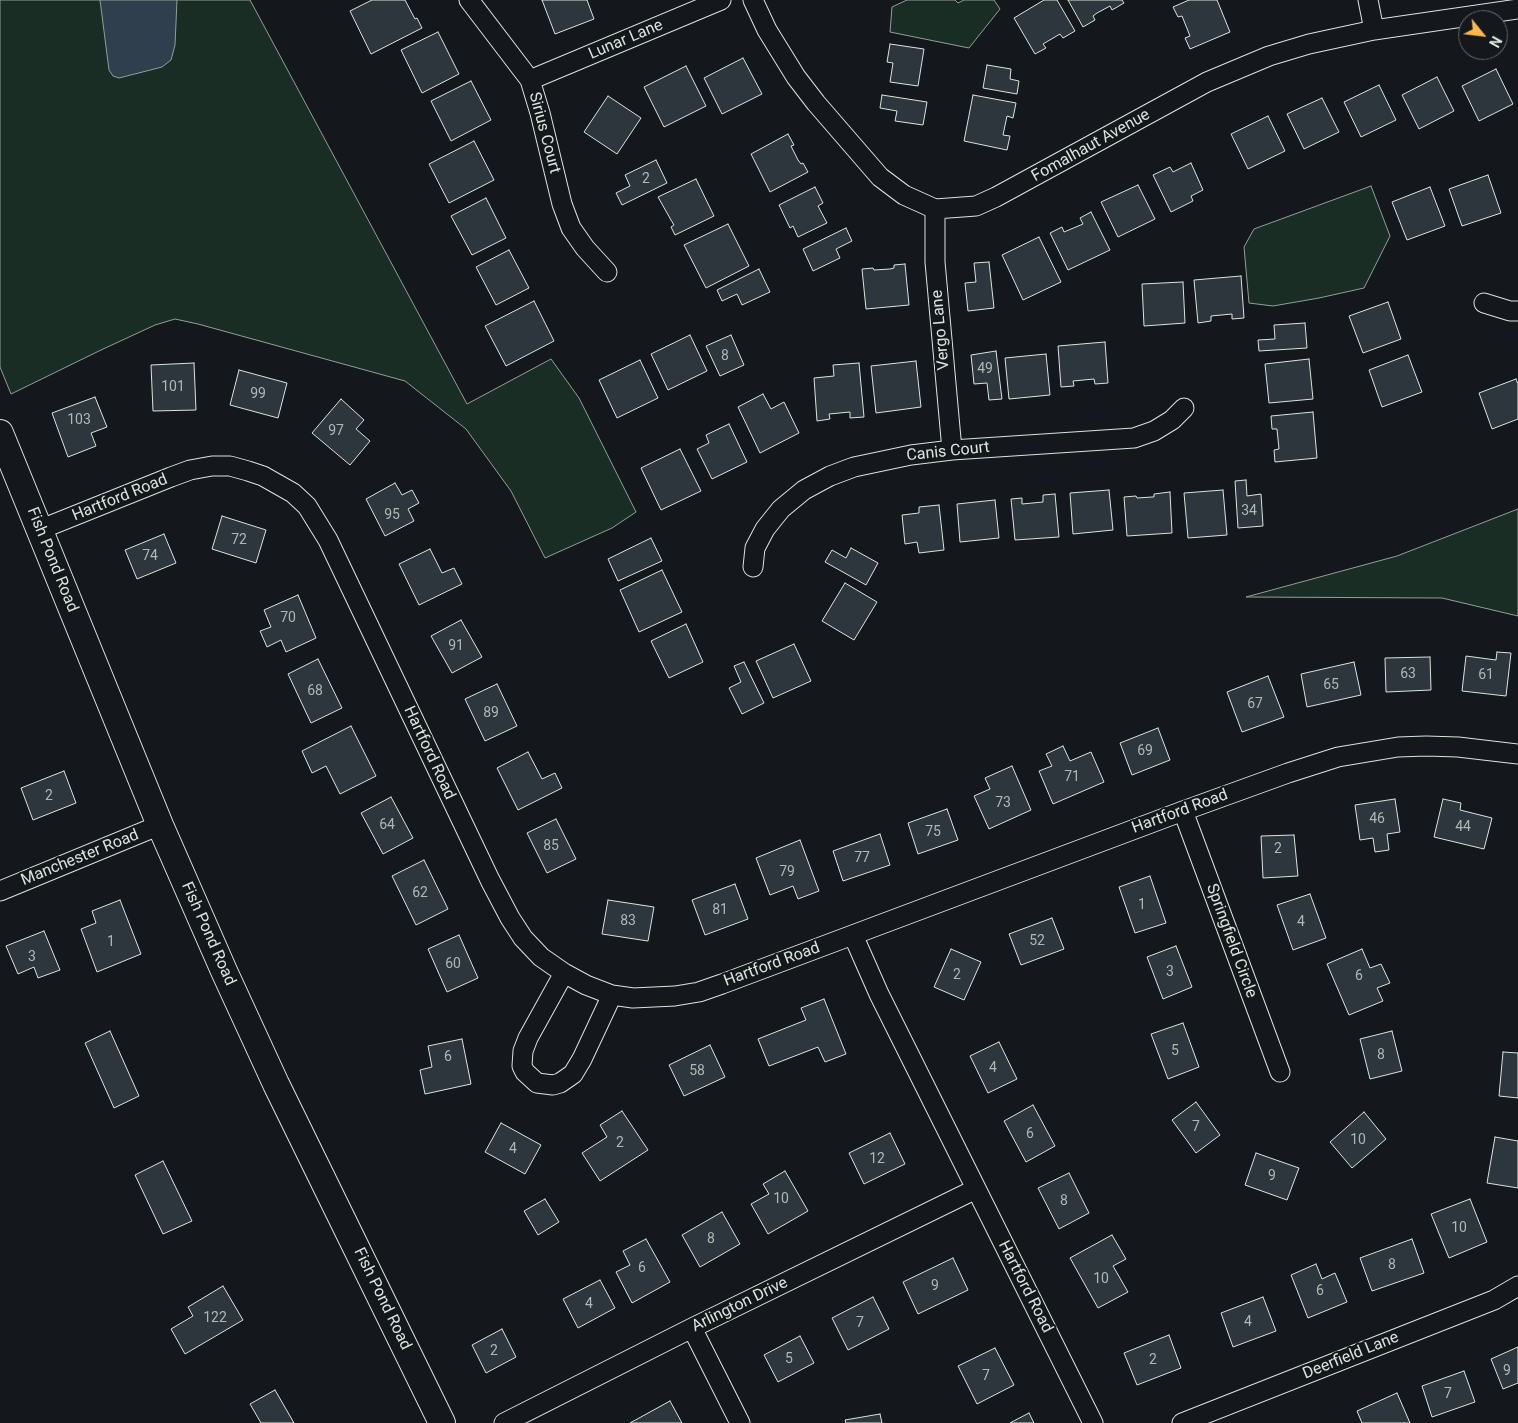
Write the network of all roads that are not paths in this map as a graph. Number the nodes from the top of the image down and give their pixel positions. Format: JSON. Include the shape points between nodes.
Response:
{"nodes":[{"id":1,"x":469,"y":0,"type":"edge"},
{"id":2,"x":722,"y":0,"type":"edge"},
{"id":3,"x":753,"y":0,"type":"edge"},
{"id":4,"x":1368,"y":0,"type":"edge"},
{"id":5,"x":1518,"y":9,"type":"edge"},
{"id":6,"x":1374,"y":30,"type":"junction"},
{"id":7,"x":530,"y":80,"type":"junction"},
{"id":8,"x":935,"y":209,"type":"junction"},
{"id":9,"x":607,"y":272,"type":"dead end"},
{"id":10,"x":1484,"y":304,"type":"dead end"},
{"id":11,"x":1518,"y":311,"type":"edge"},
{"id":12,"x":1184,"y":408,"type":"dead end"},
{"id":13,"x":0,"y":433,"type":"edge"},
{"id":14,"x":952,"y":450,"type":"junction"},
{"id":15,"x":39,"y":530,"type":"junction"},
{"id":16,"x":753,"y":567,"type":"dead end"},
{"id":17,"x":1518,"y":754,"type":"edge"},
{"id":18,"x":1183,"y":811,"type":"junction"},
{"id":19,"x":160,"y":825,"type":"junction"},
{"id":20,"x":0,"y":891,"type":"edge"},
{"id":21,"x":853,"y":935,"type":"junction"},
{"id":22,"x":564,"y":973,"type":"junction"},
{"id":23,"x":612,"y":995,"type":"junction"},
{"id":24,"x":1280,"y":1072,"type":"dead end"},
{"id":25,"x":976,"y":1189,"type":"junction"},
{"id":26,"x":1518,"y":1286,"type":"edge"},
{"id":27,"x":692,"y":1328,"type":"junction"},
{"id":28,"x":442,"y":1423,"type":"edge"},
{"id":29,"x":504,"y":1423,"type":"edge"},
{"id":30,"x":740,"y":1423,"type":"edge"},
{"id":31,"x":1093,"y":1423,"type":"edge"},
{"id":32,"x":1182,"y":1423,"type":"edge"}],
"edges":[{"from":1,"to":7,"type":"street","name":"Sirius Court"},
{"from":2,"to":7,"type":"street","name":"Lunar Lane"},
{"from":3,"to":8,"type":"street","name":"Fomalhaut Avenue","via":[[796,77],[880,177],[904,195]]},
{"from":4,"to":6,"type":"street"},
{"from":5,"to":6,"type":"street","name":"Fomalhaut Avenue"},
{"from":6,"to":8,"type":"street","name":"Fomalhaut Avenue","via":[[1309,44],[1236,69],[1180,96],[996,198],[976,206]]},
{"from":7,"to":9,"type":"street","name":"Sirius Court","via":[[571,228]]},
{"from":8,"to":14,"type":"street","name":"Vergo Lane","via":[[935,262]]},
{"from":10,"to":11,"type":"street","via":[[1510,312]]},
{"from":12,"to":14,"type":"street","name":"Canis Court","via":[[1154,432],[1134,438]]},
{"from":13,"to":15,"type":"street","name":"Fish Pond Road"},
{"from":14,"to":16,"type":"street","name":"Canis Court","via":[[854,467],[804,490],[781,509],[765,529],[755,548]]},
{"from":15,"to":19,"type":"street","name":"Fish Pond Road"},
{"from":15,"to":22,"type":"street","name":"Hartford Road","via":[[190,470],[212,466],[248,471],[293,492],[319,523],[333,549],[510,918],[541,957]]},
{"from":17,"to":18,"type":"street","name":"Hartford Road","via":[[1426,746],[1366,752],[1311,765]]},
{"from":18,"to":21,"type":"street","name":"Hartford Road"},
{"from":18,"to":24,"type":"street","name":"Springfield Circle"},
{"from":19,"to":20,"type":"street","name":"Manchester Road"},
{"from":19,"to":28,"type":"street","name":"Fish Pond Road","via":[[273,1078]]},
{"from":21,"to":23,"type":"street","name":"Hartford Road","via":[[699,992],[653,998]]},
{"from":21,"to":25,"type":"street","name":"Hartford Road","via":[[870,976]]},
{"from":22,"to":23,"type":"street","name":"Hartford Road"},
{"from":22,"to":23,"type":"street","via":[[523,1052],[522,1066],[538,1083],[553,1085],[573,1074]]},
{"from":25,"to":27,"type":"street","name":"Arlington Drive"},
{"from":25,"to":31,"type":"street","name":"Hartford Road"},
{"from":26,"to":32,"type":"street","name":"Deerfield Lane","via":[[1494,1300]]},
{"from":27,"to":29,"type":"street","name":"Arlington Drive"},
{"from":27,"to":30,"type":"street"}]}
